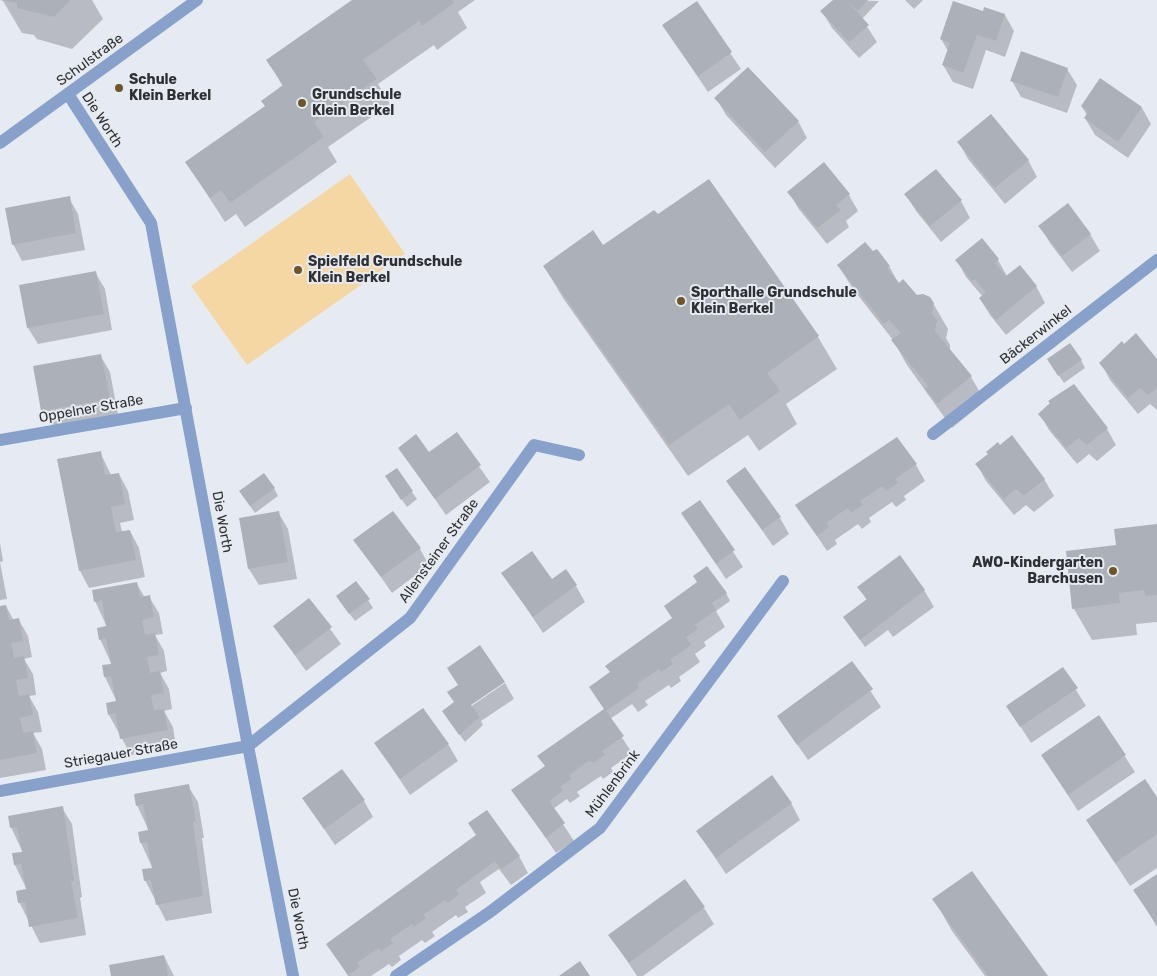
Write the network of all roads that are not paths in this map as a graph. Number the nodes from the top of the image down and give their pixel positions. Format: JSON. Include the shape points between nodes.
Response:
{"nodes":[{"id":1,"x":197,"y":0,"type":"edge"},
{"id":2,"x":68,"y":94,"type":"junction"},
{"id":3,"x":0,"y":142,"type":"edge"},
{"id":4,"x":1157,"y":260,"type":"edge"},
{"id":5,"x":186,"y":408,"type":"junction"},
{"id":6,"x":933,"y":434,"type":"dead end"},
{"id":7,"x":0,"y":440,"type":"edge"},
{"id":8,"x":579,"y":455,"type":"dead end"},
{"id":9,"x":784,"y":581,"type":"dead end"},
{"id":10,"x":248,"y":746,"type":"junction"},
{"id":11,"x":0,"y":792,"type":"edge"},
{"id":12,"x":294,"y":976,"type":"edge"},
{"id":13,"x":396,"y":976,"type":"edge"}],
"edges":[{"from":1,"to":2,"type":"street","name":"Schulstraße"},
{"from":2,"to":3,"type":"street","name":"Schulstraße"},
{"from":2,"to":5,"type":"street","name":"Die Worth","via":[[151,223]]},
{"from":4,"to":6,"type":"street","name":"Bäckerwinkel"},
{"from":5,"to":7,"type":"street","name":"Oppelner Straße"},
{"from":5,"to":10,"type":"street","name":"Die Worth"},
{"from":8,"to":10,"type":"street","name":"Allensteiner Straße","via":[[534,445],[410,618]]},
{"from":9,"to":13,"type":"street","name":"Mühlenbrink","via":[[600,828],[490,912]]},
{"from":10,"to":11,"type":"street","name":"Striegauer Straße"},
{"from":10,"to":12,"type":"street","name":"Die Worth"}]}
